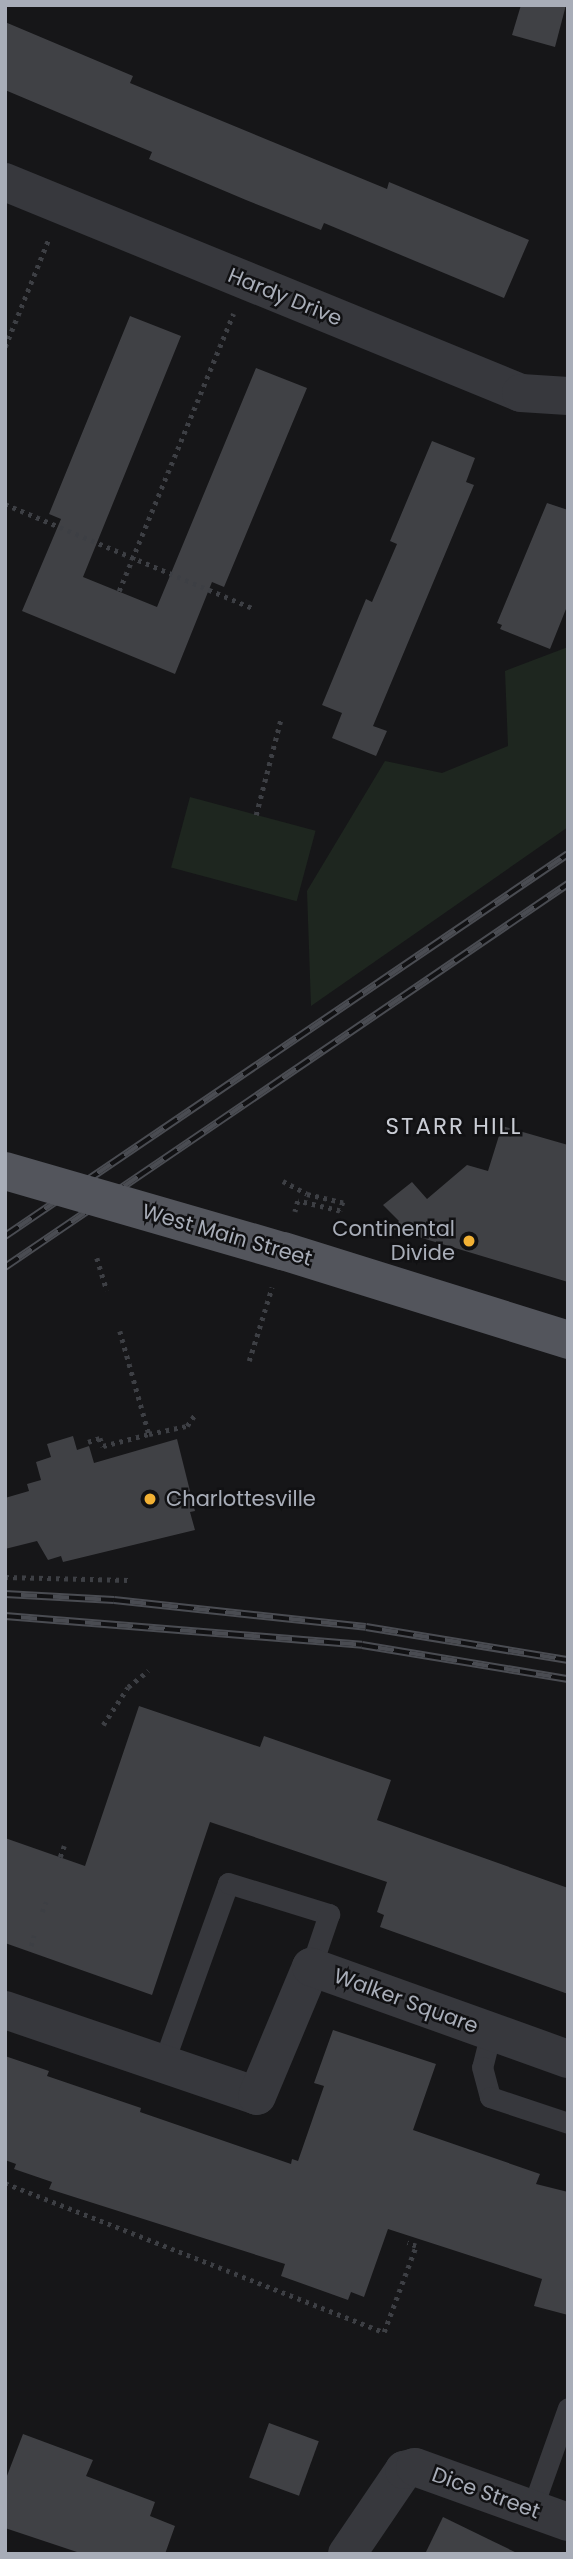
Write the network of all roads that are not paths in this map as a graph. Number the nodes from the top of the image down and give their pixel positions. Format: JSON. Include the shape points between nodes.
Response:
{"nodes":[{"id":1,"x":5,"y":183,"type":"edge"},
{"id":2,"x":568,"y":396,"type":"edge"},
{"id":3,"x":5,"y":1171,"type":"edge"},
{"id":4,"x":568,"y":1340,"type":"edge"},
{"id":5,"x":311,"y":1967,"type":"junction"},
{"id":6,"x":5,"y":2010,"type":"edge"},
{"id":7,"x":491,"y":2032,"type":"junction"},
{"id":8,"x":568,"y":2059,"type":"edge"},
{"id":9,"x":163,"y":2064,"type":"junction"},
{"id":10,"x":568,"y":2123,"type":"edge"},
{"id":11,"x":568,"y":2408,"type":"edge"},
{"id":12,"x":532,"y":2509,"type":"junction"},
{"id":13,"x":568,"y":2522,"type":"edge"},
{"id":14,"x":347,"y":2554,"type":"edge"}],
"edges":[{"from":1,"to":2,"type":"street","name":"Hardy Drive","via":[[520,393]]},
{"from":3,"to":4,"type":"main road","name":"West Main Street","bridge":true},
{"from":5,"to":7,"type":"street","name":"Walker Square"},
{"from":5,"to":9,"type":"street","name":"Walker Square","via":[[257,2096]]},
{"from":5,"to":9,"type":"lane","via":[[329,1914],[228,1883]]},
{"from":6,"to":9,"type":"street","name":"Walker Square"},
{"from":7,"to":8,"type":"street","name":"Walker Square"},
{"from":7,"to":10,"type":"lane","via":[[482,2067],[490,2097]]},
{"from":11,"to":12,"type":"lane"},
{"from":12,"to":13,"type":"street","name":"Dice Street"},
{"from":12,"to":14,"type":"street","name":"Dice Street","via":[[415,2467],[404,2470]]}]}
